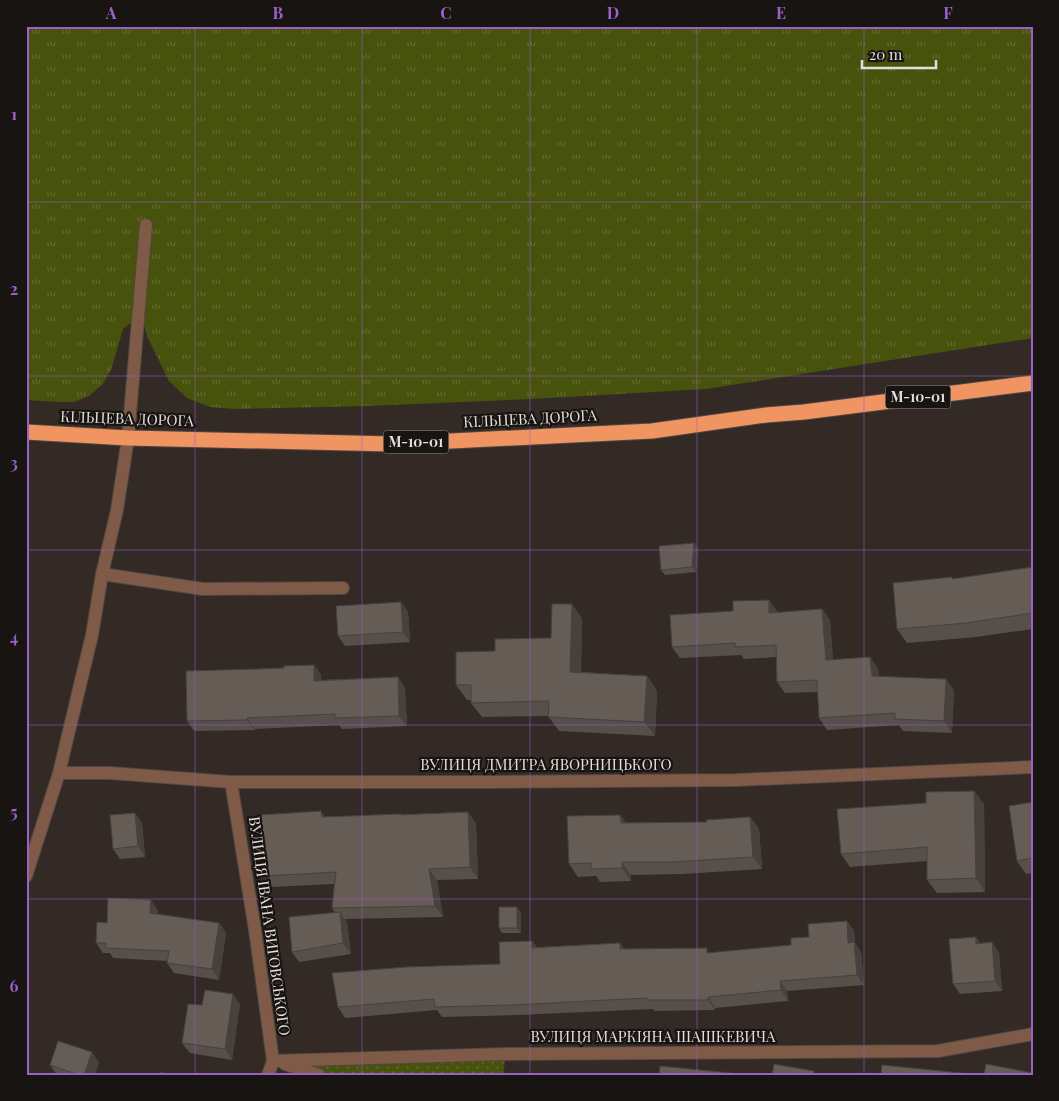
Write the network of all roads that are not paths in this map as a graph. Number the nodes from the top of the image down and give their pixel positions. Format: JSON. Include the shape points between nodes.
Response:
{"nodes":[{"id":1,"x":146,"y":225,"type":"dead end"},
{"id":2,"x":1033,"y":383,"type":"edge"},
{"id":3,"x":1015,"y":385,"type":"junction"},
{"id":4,"x":1033,"y":389,"type":"edge"},
{"id":5,"x":26,"y":432,"type":"edge"},
{"id":6,"x":128,"y":438,"type":"junction"},
{"id":7,"x":102,"y":574,"type":"junction"},
{"id":8,"x":343,"y":588,"type":"dead end"},
{"id":9,"x":1033,"y":767,"type":"edge"},
{"id":10,"x":59,"y":773,"type":"junction"},
{"id":11,"x":231,"y":782,"type":"junction"},
{"id":12,"x":26,"y":876,"type":"edge"},
{"id":13,"x":1033,"y":1034,"type":"edge"},
{"id":14,"x":273,"y":1061,"type":"junction"},
{"id":15,"x":268,"y":1075,"type":"edge"},
{"id":16,"x":319,"y":1075,"type":"edge"}],
"edges":[{"from":1,"to":6,"type":"street"},
{"from":2,"to":3,"type":"highway","name":"КІЛЬЦЕВА ДОРОГА","number":"М-10-01"},
{"from":3,"to":4,"type":"highway"},
{"from":3,"to":6,"type":"highway","name":"КІЛЬЦЕВА ДОРОГА","number":"М-10-01","via":[[652,430],[392,444]]},
{"from":5,"to":6,"type":"highway","name":"КІЛЬЦЕВА ДОРОГА","number":"М-10-01"},
{"from":6,"to":7,"type":"street","via":[[118,510]]},
{"from":7,"to":8,"type":"street","via":[[203,589]]},
{"from":7,"to":10,"type":"street","via":[[92,635]]},
{"from":9,"to":11,"type":"street","name":"ВУЛИЦЯ ДМИТРА ЯВОРНИЦЬКОГО","via":[[737,780]]},
{"from":10,"to":11,"type":"street","name":"ВУЛИЦЯ ДМИТРА ЯВОРНИЦЬКОГО","via":[[110,773]]},
{"from":10,"to":12,"type":"street"},
{"from":11,"to":14,"type":"street","name":"ВУЛИЦЯ ІВАНА ВИГОВСЬКОГО"},
{"from":13,"to":14,"type":"street","name":"ВУЛИЦЯ МАРКІЯНА ШАШКЕВИЧА","via":[[938,1051],[506,1054]]},
{"from":14,"to":15,"type":"street","name":"ВУЛИЦЯ ІВАНА ВИГОВСЬКОГО"},
{"from":14,"to":16,"type":"street"}]}
